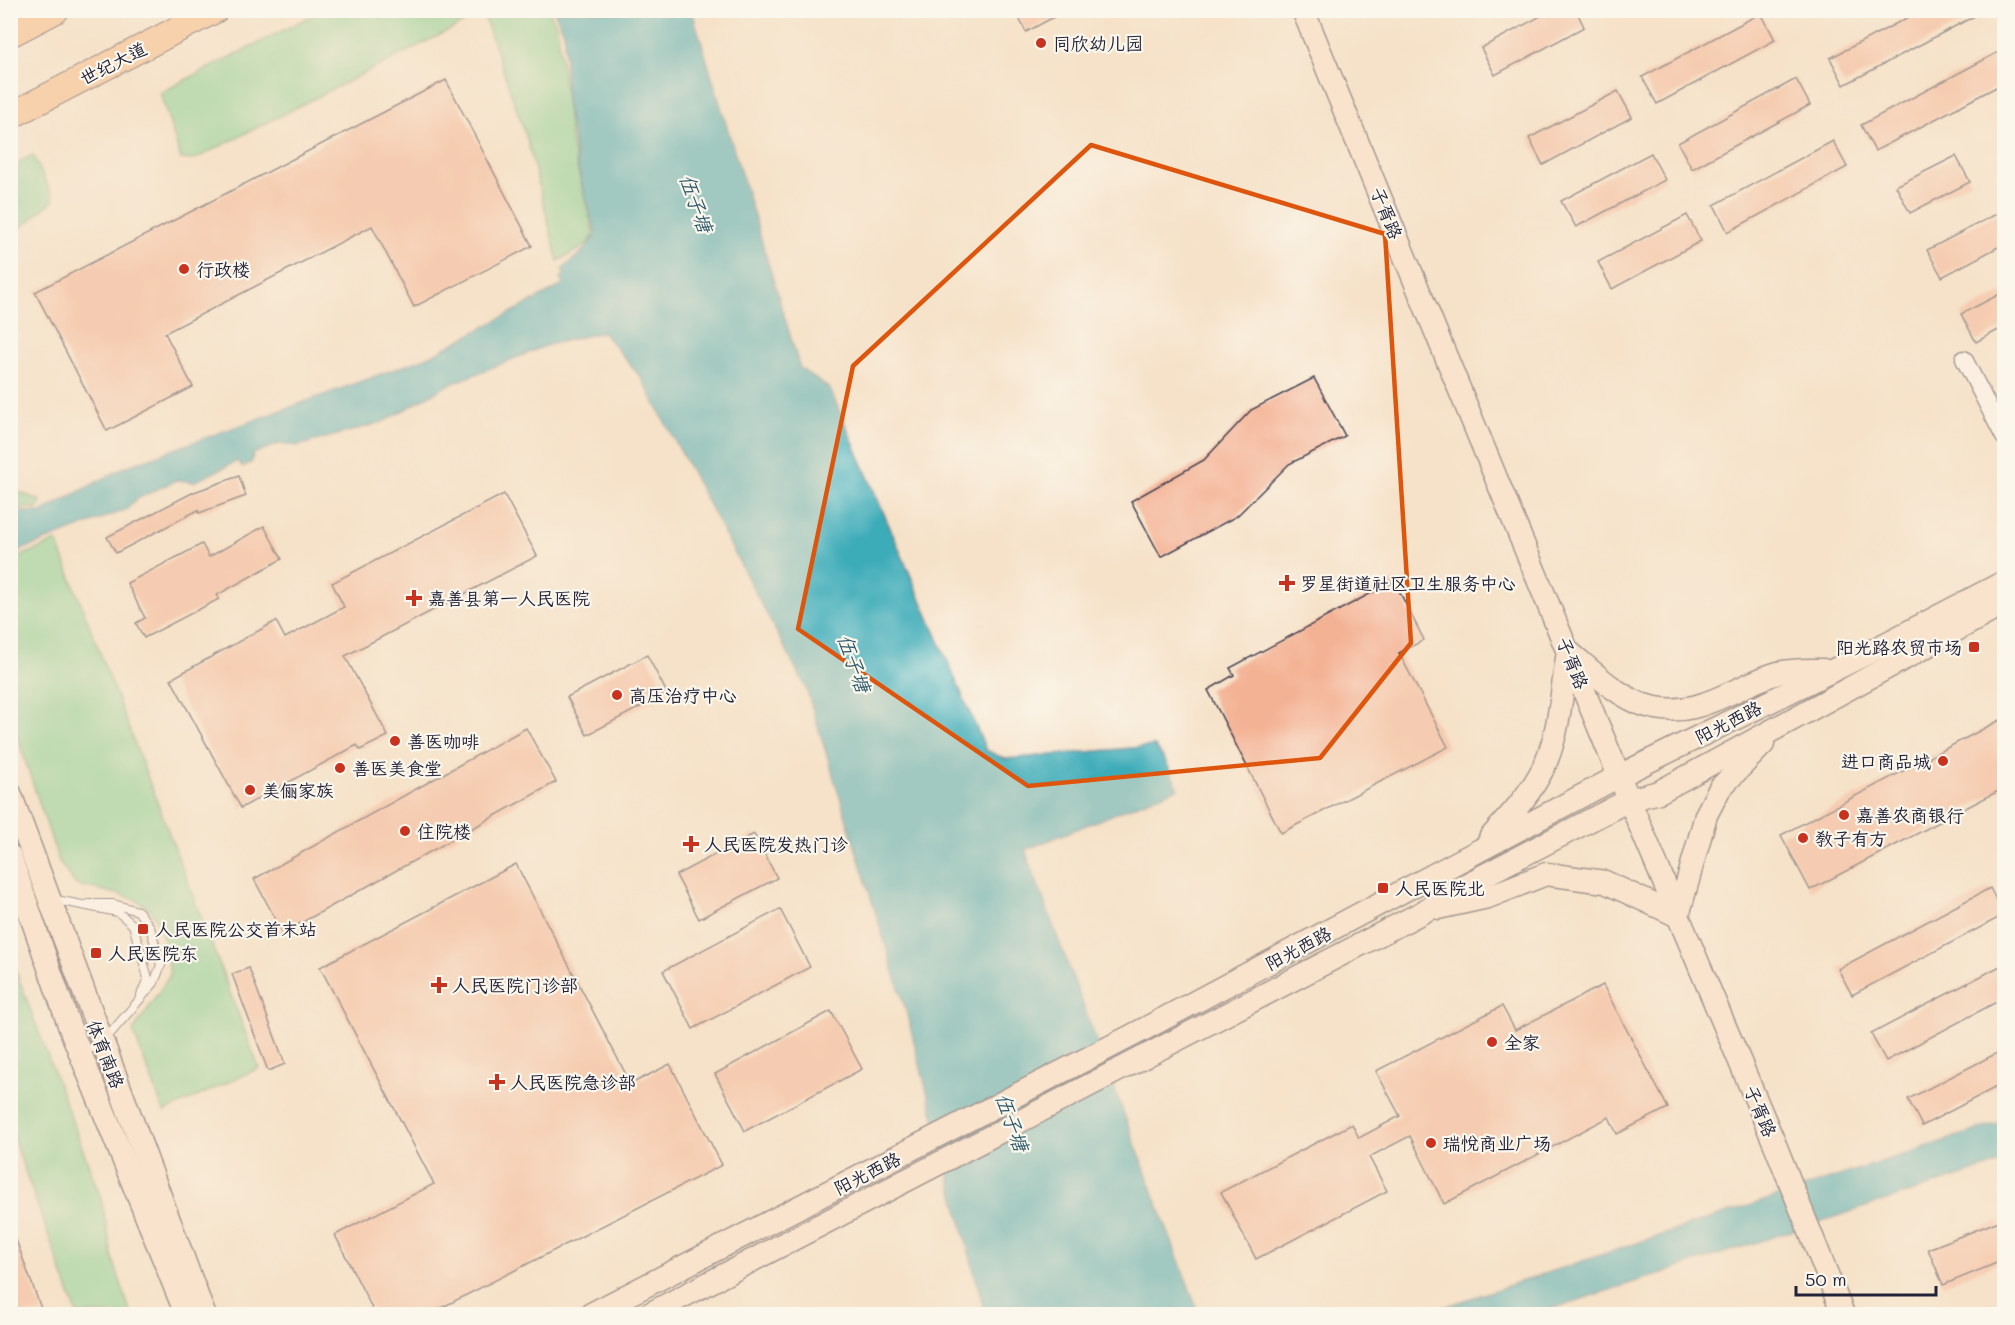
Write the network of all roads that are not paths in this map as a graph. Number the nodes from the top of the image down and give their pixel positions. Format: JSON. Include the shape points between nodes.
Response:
{"nodes":[{"id":1,"x":56,"y":10,"type":"edge"},
{"id":2,"x":215,"y":10,"type":"edge"},
{"id":3,"x":1303,"y":10,"type":"edge"},
{"id":4,"x":10,"y":34,"type":"edge"},
{"id":5,"x":10,"y":116,"type":"edge"},
{"id":6,"x":1964,"y":358,"type":"dead end"},
{"id":7,"x":2004,"y":437,"type":"edge"},
{"id":8,"x":2004,"y":582,"type":"edge"},
{"id":9,"x":2004,"y":604,"type":"edge"},
{"id":10,"x":1568,"y":651,"type":"junction"},
{"id":11,"x":1829,"y":670,"type":"junction"},
{"id":12,"x":1780,"y":727,"type":"junction"},
{"id":13,"x":1619,"y":776,"type":"junction"},
{"id":14,"x":10,"y":793,"type":"edge"},
{"id":15,"x":1629,"y":800,"type":"junction"},
{"id":16,"x":1476,"y":852,"type":"junction"},
{"id":17,"x":10,"y":856,"type":"edge"},
{"id":18,"x":49,"y":898,"type":"junction"},
{"id":19,"x":88,"y":904,"type":"junction"},
{"id":20,"x":1423,"y":912,"type":"junction"},
{"id":21,"x":1678,"y":916,"type":"junction"},
{"id":22,"x":137,"y":1003,"type":"junction"},
{"id":23,"x":102,"y":1043,"type":"junction"},
{"id":24,"x":80,"y":1053,"type":"junction"},
{"id":25,"x":174,"y":1280,"type":"junction"},
{"id":26,"x":175,"y":1314,"type":"edge"},
{"id":27,"x":186,"y":1314,"type":"edge"},
{"id":28,"x":204,"y":1314,"type":"edge"},
{"id":29,"x":591,"y":1314,"type":"edge"},
{"id":30,"x":649,"y":1314,"type":"edge"},
{"id":31,"x":1843,"y":1314,"type":"edge"}],
"edges":[{"from":1,"to":4,"type":"main road"},
{"from":2,"to":5,"type":"main road","name":"世纪大道"},
{"from":3,"to":10,"type":"main road","name":"子胥路"},
{"from":6,"to":7,"type":"street"},
{"from":8,"to":11,"type":"main road","name":"阳光西路"},
{"from":9,"to":12,"type":"main road","name":"阳光西路"},
{"from":10,"to":11,"type":"main road","via":[[1610,685],[1643,705],[1676,710],[1713,703],[1778,673]]},
{"from":10,"to":13,"type":"main road","name":"子胥路"},
{"from":10,"to":16,"type":"main road","via":[[1555,730],[1540,774],[1517,809]]},
{"from":11,"to":13,"type":"main road","name":"阳光西路"},
{"from":12,"to":15,"type":"main road","name":"阳光西路","via":[[1659,792]]},
{"from":12,"to":21,"type":"main road","via":[[1720,788],[1707,815]]},
{"from":13,"to":15,"type":"main road","name":"子胥路"},
{"from":13,"to":16,"type":"main road","name":"阳光西路"},
{"from":14,"to":18,"type":"main road","name":"体育南路"},
{"from":15,"to":20,"type":"main road","name":"阳光西路","via":[[1456,890]]},
{"from":15,"to":21,"type":"main road","name":"子胥路"},
{"from":16,"to":29,"type":"main road","name":"阳光西路","via":[[900,1157]]},
{"from":17,"to":24,"type":"main road","name":"体育南路"},
{"from":18,"to":19,"type":"lane"},
{"from":18,"to":23,"type":"main road","name":"体育南路"},
{"from":19,"to":22,"type":"lane","via":[[118,912],[133,925],[148,978]]},
{"from":19,"to":22,"type":"lane","via":[[113,904],[138,911],[150,927],[161,965],[154,983]]},
{"from":20,"to":21,"type":"main road","via":[[1488,897],[1546,874],[1605,882]]},
{"from":20,"to":30,"type":"main road","name":"阳光西路"},
{"from":21,"to":31,"type":"main road","name":"子胥路"},
{"from":22,"to":23,"type":"lane"},
{"from":23,"to":24,"type":"lane"},
{"from":23,"to":28,"type":"main road","name":"体育南路"},
{"from":24,"to":25,"type":"main road","name":"体育南路"},
{"from":25,"to":26,"type":"main road"},
{"from":25,"to":27,"type":"main road","name":"体育南路"}]}
